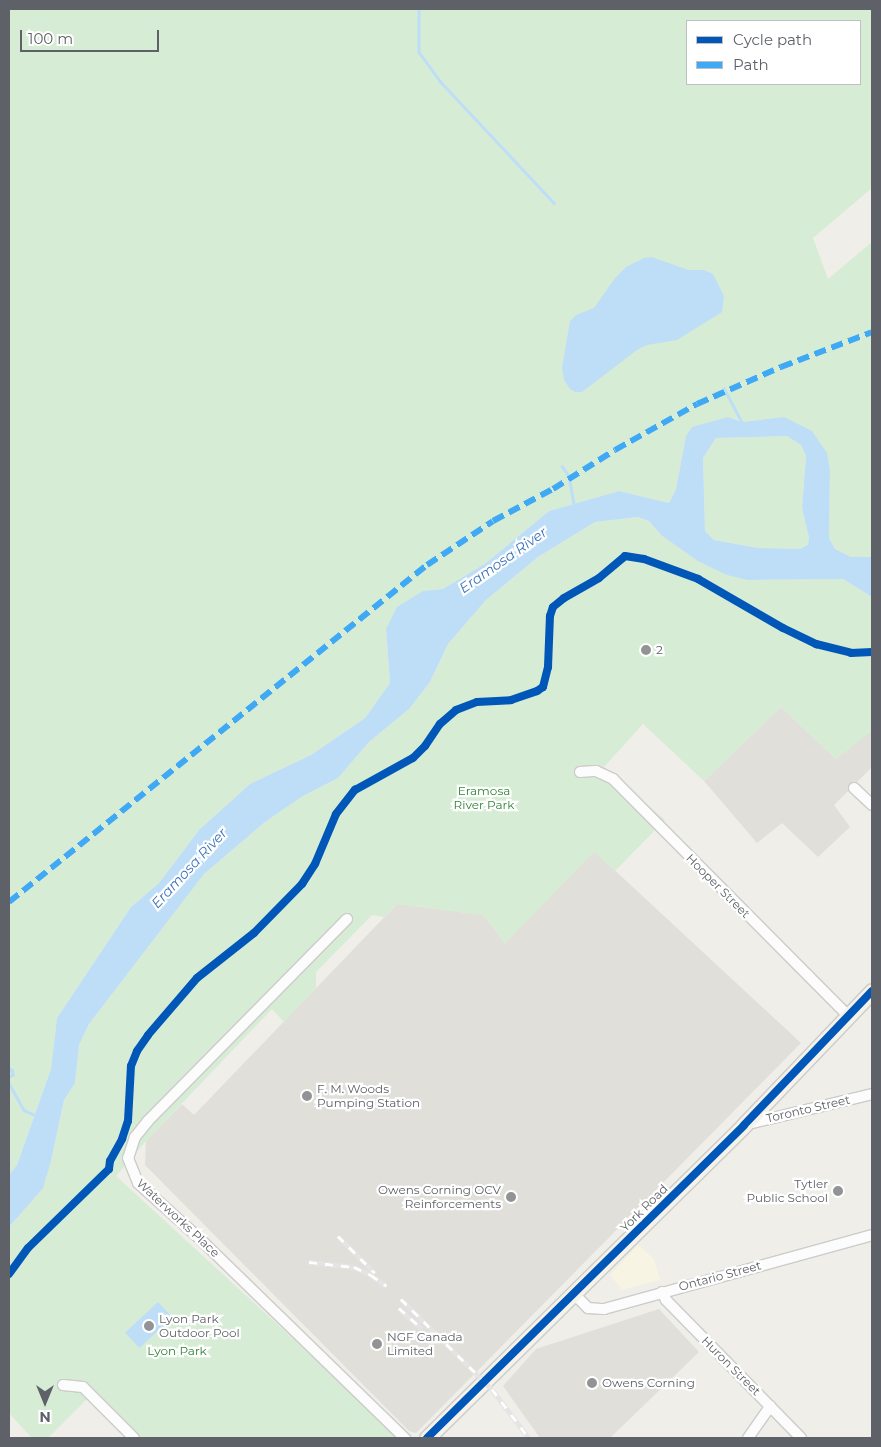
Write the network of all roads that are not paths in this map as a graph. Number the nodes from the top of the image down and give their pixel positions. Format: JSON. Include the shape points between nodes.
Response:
{"nodes":[{"id":1,"x":580,"y":772,"type":"dead end"},
{"id":2,"x":854,"y":788,"type":"dead end"},
{"id":3,"x":872,"y":805,"type":"edge"},
{"id":4,"x":348,"y":919,"type":"dead end"},
{"id":5,"x":872,"y":991,"type":"edge"},
{"id":6,"x":848,"y":1016,"type":"junction"},
{"id":7,"x":872,"y":1094,"type":"edge"},
{"id":8,"x":744,"y":1125,"type":"junction"},
{"id":9,"x":872,"y":1235,"type":"edge"},
{"id":10,"x":662,"y":1292,"type":"junction"},
{"id":11,"x":574,"y":1294,"type":"junction"},
{"id":12,"x":64,"y":1385,"type":"dead end"},
{"id":13,"x":770,"y":1406,"type":"junction"},
{"id":14,"x":134,"y":1438,"type":"edge"},
{"id":15,"x":405,"y":1438,"type":"edge"},
{"id":16,"x":427,"y":1438,"type":"edge"},
{"id":17,"x":748,"y":1438,"type":"edge"},
{"id":18,"x":801,"y":1438,"type":"edge"}],
"edges":[{"from":1,"to":6,"type":"street","name":"Hooper Street","via":[[596,771],[613,779]]},
{"from":2,"to":3,"type":"street"},
{"from":4,"to":15,"type":"street","name":"Waterworks Place","via":[[148,1121],[135,1137],[128,1158],[138,1182]]},
{"from":5,"to":6,"type":"main road","name":"York Road"},
{"from":6,"to":8,"type":"main road","name":"York Road"},
{"from":7,"to":8,"type":"street","name":"Toronto Street"},
{"from":8,"to":11,"type":"main road","name":"York Road"},
{"from":9,"to":10,"type":"street","name":"Ontario Street"},
{"from":10,"to":11,"type":"street","name":"Ontario Street","via":[[598,1310],[588,1308]]},
{"from":10,"to":13,"type":"street","name":"Huron Street","via":[[666,1300]]},
{"from":11,"to":16,"type":"main road","name":"York Road"},
{"from":12,"to":14,"type":"street","via":[[83,1387]]},
{"from":13,"to":17,"type":"street"},
{"from":13,"to":18,"type":"street","name":"Huron Street"}]}
